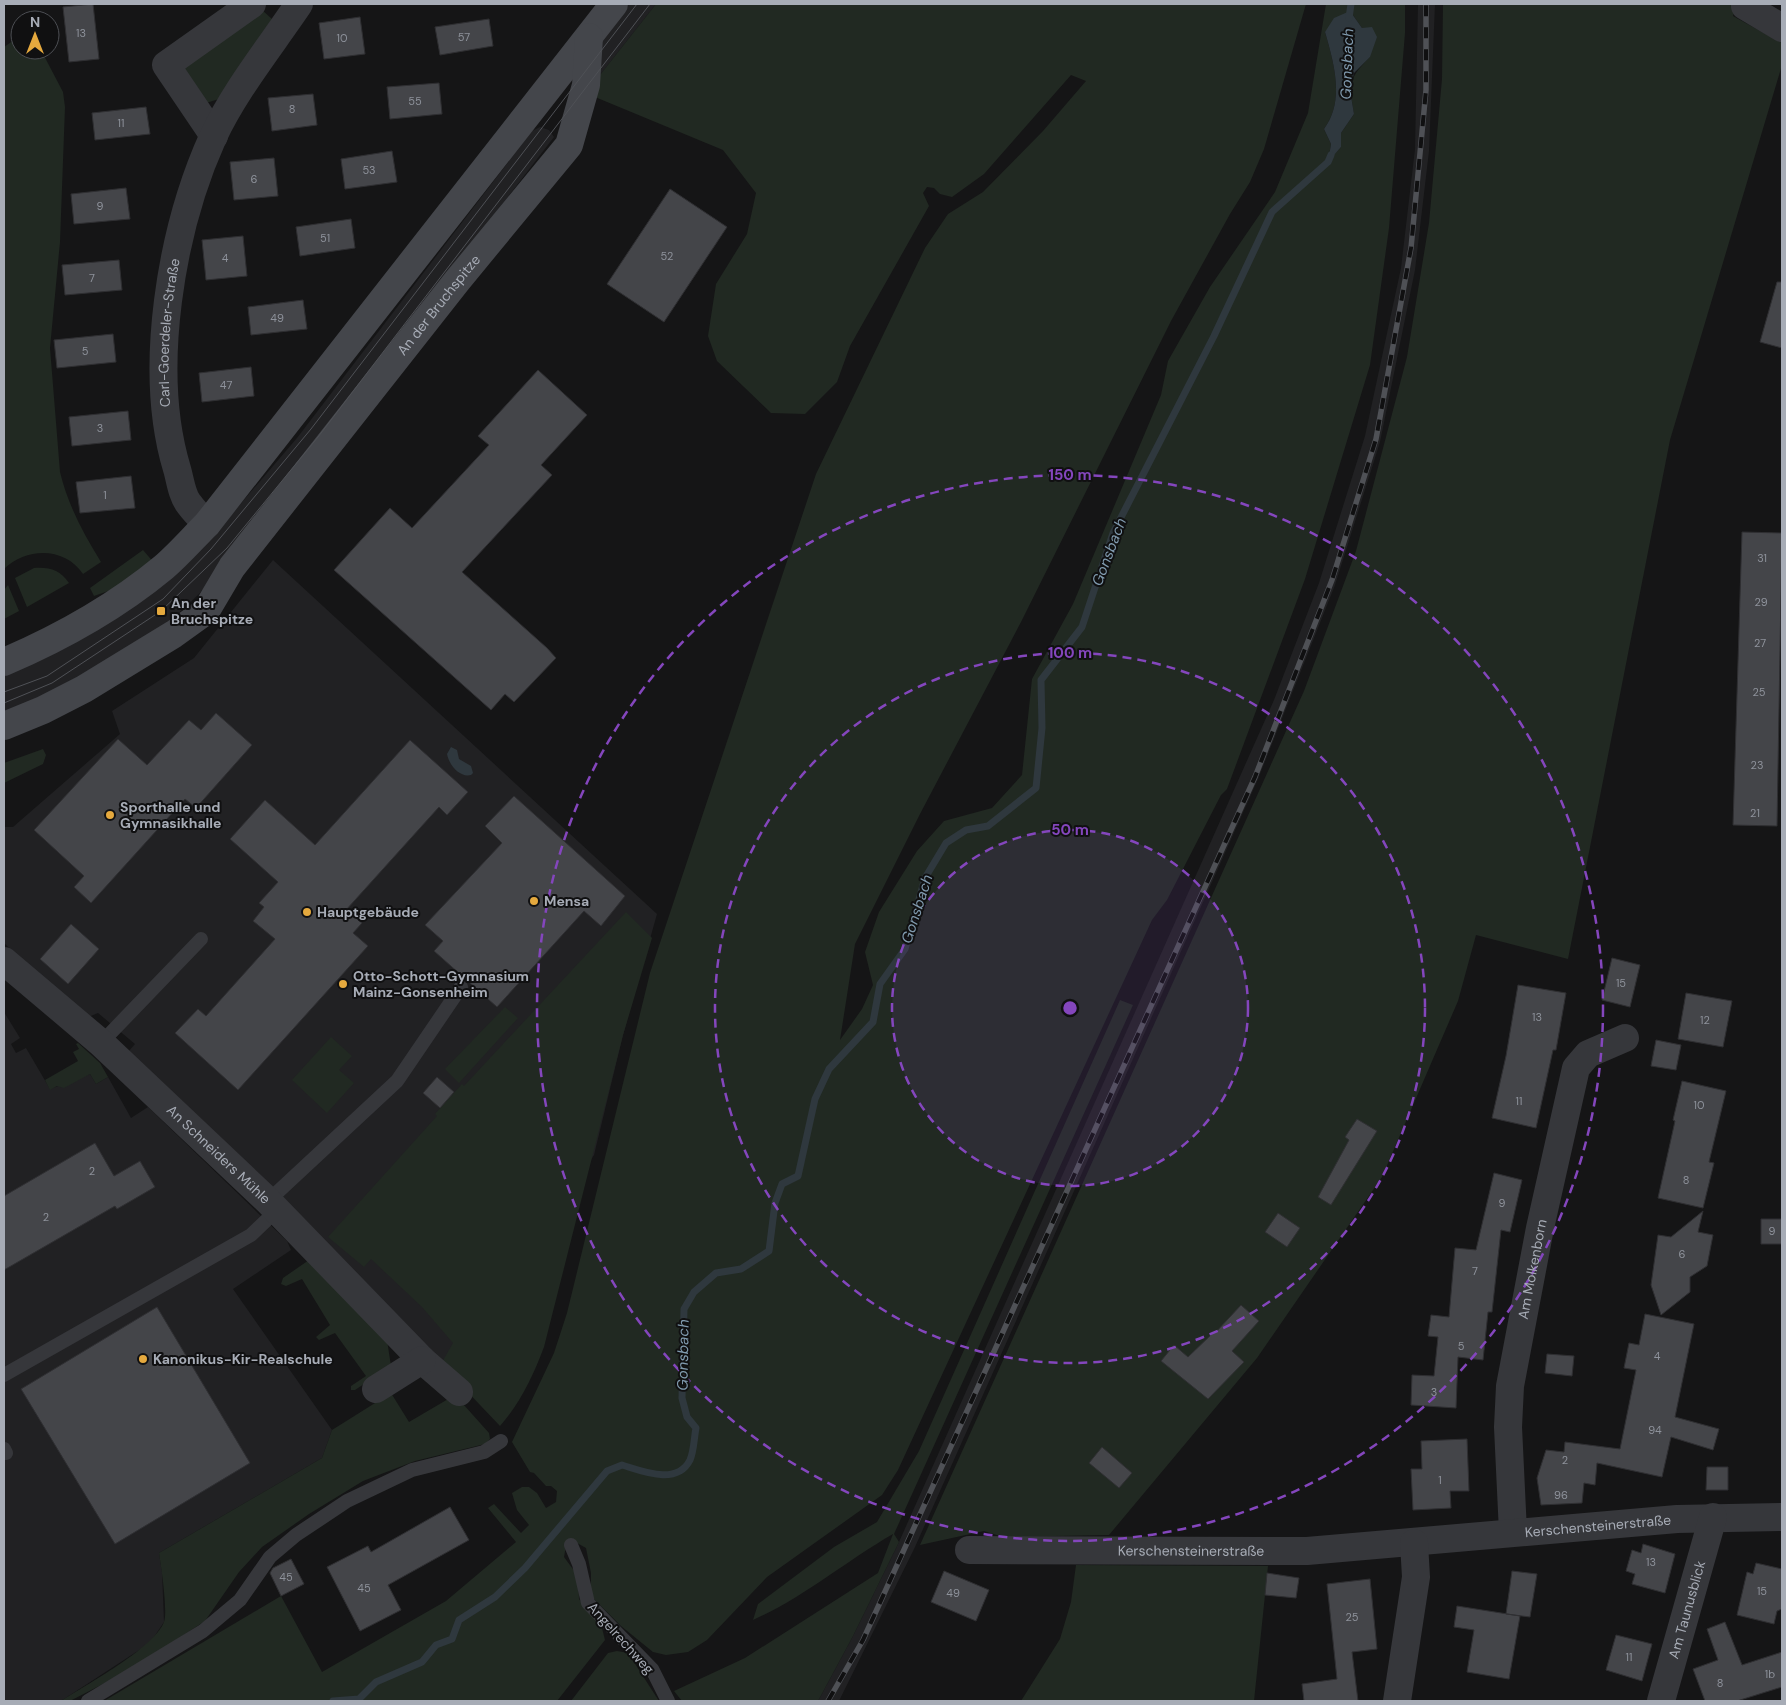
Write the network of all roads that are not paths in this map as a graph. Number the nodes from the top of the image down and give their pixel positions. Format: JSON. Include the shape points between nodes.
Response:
{"nodes":[{"id":1,"x":252,"y":4,"type":"edge"},
{"id":2,"x":300,"y":4,"type":"edge"},
{"id":3,"x":614,"y":4,"type":"edge"},
{"id":4,"x":1746,"y":4,"type":"edge"},
{"id":5,"x":1782,"y":28,"type":"edge"},
{"id":6,"x":589,"y":37,"type":"junction"},
{"id":7,"x":524,"y":120,"type":"junction"},
{"id":8,"x":214,"y":136,"type":"junction"},
{"id":9,"x":569,"y":145,"type":"junction"},
{"id":10,"x":207,"y":524,"type":"junction"},
{"id":11,"x":4,"y":662,"type":"edge"},
{"id":12,"x":4,"y":726,"type":"edge"},
{"id":13,"x":201,"y":939,"type":"dead end"},
{"id":14,"x":4,"y":961,"type":"edge"},
{"id":15,"x":461,"y":987,"type":"dead end"},
{"id":16,"x":1624,"y":1038,"type":"dead end"},
{"id":17,"x":101,"y":1043,"type":"junction"},
{"id":18,"x":272,"y":1205,"type":"junction"},
{"id":19,"x":422,"y":1360,"type":"junction"},
{"id":20,"x":4,"y":1375,"type":"edge"},
{"id":21,"x":376,"y":1389,"type":"dead end"},
{"id":22,"x":459,"y":1392,"type":"dead end"},
{"id":23,"x":501,"y":1441,"type":"dead end"},
{"id":24,"x":1713,"y":1517,"type":"junction"},
{"id":25,"x":1782,"y":1517,"type":"edge"},
{"id":26,"x":1513,"y":1532,"type":"junction"},
{"id":27,"x":1414,"y":1543,"type":"junction"},
{"id":28,"x":571,"y":1545,"type":"dead end"},
{"id":29,"x":969,"y":1550,"type":"dead end"},
{"id":30,"x":88,"y":1701,"type":"edge"},
{"id":31,"x":668,"y":1701,"type":"edge"},
{"id":32,"x":1397,"y":1701,"type":"edge"},
{"id":33,"x":1660,"y":1701,"type":"edge"}],
"edges":[{"from":1,"to":8,"type":"street","via":[[166,65]]},
{"from":2,"to":8,"type":"street","name":"Carl-Goerdeler-Straße"},
{"from":3,"to":6,"type":"main road"},
{"from":4,"to":5,"type":"street"},
{"from":6,"to":7,"type":"main road"},
{"from":6,"to":9,"type":"main road","name":"An der Bruchspitze","via":[[586,85]]},
{"from":7,"to":9,"type":"main road","via":[[550,116],[563,127]]},
{"from":7,"to":10,"type":"main road"},
{"from":8,"to":10,"type":"street","name":"Carl-Goerdeler-Straße","via":[[184,220],[170,277],[164,397],[174,459],[188,503]]},
{"from":9,"to":12,"type":"main road","name":"An der Bruchspitze","via":[[238,559],[206,612],[84,688],[44,710]]},
{"from":10,"to":11,"type":"main road","via":[[165,566],[106,608]]},
{"from":13,"to":17,"type":"lane"},
{"from":14,"to":17,"type":"street","name":"An Schneiders Mühle"},
{"from":15,"to":18,"type":"lane","via":[[398,1081]]},
{"from":16,"to":26,"type":"street","name":"Am Molkenborn","via":[[1588,1054],[1576,1068],[1548,1190],[1510,1386],[1508,1428]]},
{"from":17,"to":18,"type":"street","name":"An Schneiders Mühle"},
{"from":18,"to":19,"type":"street","name":"An Schneiders Mühle"},
{"from":18,"to":20,"type":"lane","via":[[251,1235]]},
{"from":19,"to":21,"type":"street"},
{"from":19,"to":22,"type":"street","name":"An Schneiders Mühle"},
{"from":23,"to":30,"type":"lane","via":[[484,1452],[412,1470],[347,1501],[270,1557],[240,1600],[203,1631]]},
{"from":24,"to":25,"type":"street","name":"Kerschensteinerstraße"},
{"from":24,"to":26,"type":"street","name":"Kerschensteinerstraße"},
{"from":24,"to":33,"type":"street","name":"Am Taunusblick"},
{"from":26,"to":27,"type":"street","name":"Kerschensteinerstraße"},
{"from":27,"to":29,"type":"street","name":"Kerschensteinerstraße","via":[[1307,1551]]},
{"from":27,"to":32,"type":"street","via":[[1416,1577]]},
{"from":28,"to":31,"type":"lane","name":"Angelrechweg","via":[[588,1603],[652,1669]]}]}
